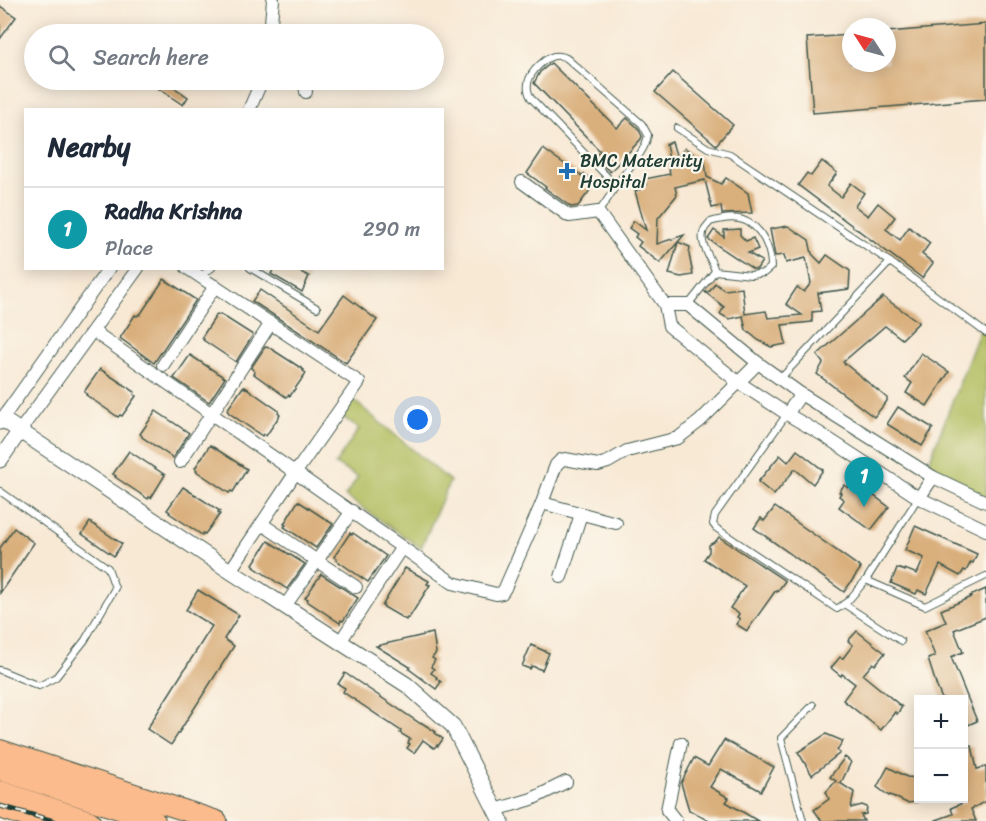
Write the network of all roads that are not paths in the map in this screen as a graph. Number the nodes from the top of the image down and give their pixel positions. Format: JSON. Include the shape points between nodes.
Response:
{"nodes":[{"id":1,"x":273,"y":0,"type":"edge"},
{"id":2,"x":271,"y":24,"type":"edge"},
{"id":3,"x":258,"y":90,"type":"edge"},
{"id":4,"x":250,"y":108,"type":"edge"},
{"id":5,"x":677,"y":128,"type":"dead end"},
{"id":6,"x":522,"y":182,"type":"dead end"},
{"id":7,"x":616,"y":186,"type":"junction"},
{"id":8,"x":598,"y":212,"type":"junction"},
{"id":9,"x":890,"y":262,"type":"junction"},
{"id":10,"x":108,"y":270,"type":"edge"},
{"id":11,"x":137,"y":270,"type":"edge"},
{"id":12,"x":190,"y":270,"type":"edge"},
{"id":13,"x":209,"y":270,"type":"edge"},
{"id":14,"x":253,"y":270,"type":"edge"},
{"id":15,"x":715,"y":271,"type":"junction"},
{"id":16,"x":200,"y":276,"type":"junction"},
{"id":17,"x":215,"y":286,"type":"junction"},
{"id":18,"x":665,"y":305,"type":"junction"},
{"id":19,"x":687,"y":305,"type":"junction"},
{"id":20,"x":317,"y":308,"type":"dead end"},
{"id":21,"x":271,"y":323,"type":"junction"},
{"id":22,"x":669,"y":326,"type":"junction"},
{"id":23,"x":93,"y":331,"type":"junction"},
{"id":24,"x":986,"y":333,"type":"edge"},
{"id":25,"x":758,"y":363,"type":"junction"},
{"id":26,"x":163,"y":364,"type":"dead end"},
{"id":27,"x":780,"y":379,"type":"junction"},
{"id":28,"x":738,"y":382,"type":"junction"},
{"id":29,"x":801,"y":394,"type":"junction"},
{"id":30,"x":212,"y":414,"type":"junction"},
{"id":31,"x":787,"y":414,"type":"junction"},
{"id":32,"x":0,"y":420,"type":"edge"},
{"id":33,"x":19,"y":432,"type":"junction"},
{"id":34,"x":0,"y":460,"type":"edge"},
{"id":35,"x":180,"y":462,"type":"dead end"},
{"id":36,"x":296,"y":472,"type":"junction"},
{"id":37,"x":933,"y":477,"type":"junction"},
{"id":38,"x":0,"y":491,"type":"edge"},
{"id":39,"x":919,"y":498,"type":"junction"},
{"id":40,"x":986,"y":502,"type":"edge"},
{"id":41,"x":542,"y":503,"type":"junction"},
{"id":42,"x":352,"y":512,"type":"junction"},
{"id":43,"x":581,"y":514,"type":"junction"},
{"id":44,"x":616,"y":523,"type":"dead end"},
{"id":45,"x":262,"y":524,"type":"junction"},
{"id":46,"x":986,"y":531,"type":"edge"},
{"id":47,"x":402,"y":547,"type":"junction"},
{"id":48,"x":317,"y":561,"type":"junction"},
{"id":49,"x":230,"y":571,"type":"junction"},
{"id":50,"x":986,"y":576,"type":"edge"},
{"id":51,"x":561,"y":577,"type":"dead end"},
{"id":52,"x":866,"y":580,"type":"junction"},
{"id":53,"x":356,"y":587,"type":"dead end"},
{"id":54,"x":844,"y":604,"type":"junction"},
{"id":55,"x":285,"y":606,"type":"junction"},
{"id":56,"x":901,"y":641,"type":"dead end"},
{"id":57,"x":340,"y":642,"type":"junction"},
{"id":58,"x":0,"y":670,"type":"edge"},
{"id":59,"x":813,"y":705,"type":"dead end"},
{"id":60,"x":681,"y":743,"type":"dead end"},
{"id":61,"x":0,"y":750,"type":"edge"},
{"id":62,"x":0,"y":770,"type":"edge"},
{"id":63,"x":566,"y":782,"type":"dead end"},
{"id":64,"x":0,"y":791,"type":"edge"},
{"id":65,"x":0,"y":808,"type":"edge"},
{"id":66,"x":0,"y":814,"type":"edge"},
{"id":67,"x":498,"y":816,"type":"edge"},
{"id":68,"x":21,"y":821,"type":"edge"},
{"id":69,"x":40,"y":821,"type":"edge"},
{"id":70,"x":90,"y":821,"type":"edge"},
{"id":71,"x":155,"y":821,"type":"edge"},
{"id":72,"x":217,"y":821,"type":"edge"},
{"id":73,"x":676,"y":821,"type":"edge"},
{"id":74,"x":803,"y":821,"type":"edge"}],
"edges":[{"from":1,"to":2,"type":"street"},
{"from":3,"to":4,"type":"street"},
{"from":5,"to":9,"type":"lane","via":[[708,148],[730,154]]},
{"from":6,"to":8,"type":"street","via":[[569,216]]},
{"from":7,"to":7,"type":"lane","via":[[647,141],[646,129],[563,56],[552,56],[530,76],[528,92]]},
{"from":7,"to":8,"type":"lane"},
{"from":8,"to":18,"type":"street"},
{"from":9,"to":24,"type":"lane"},
{"from":9,"to":27,"type":"lane"},
{"from":10,"to":32,"type":"street"},
{"from":11,"to":23,"type":"street"},
{"from":12,"to":16,"type":"street"},
{"from":13,"to":16,"type":"lane"},
{"from":14,"to":20,"type":"lane"},
{"from":15,"to":15,"type":"lane","via":[[703,237],[710,222],[744,220],[758,230],[771,257],[771,267],[751,275]]},
{"from":15,"to":19,"type":"lane"},
{"from":16,"to":17,"type":"street"},
{"from":17,"to":21,"type":"street"},
{"from":17,"to":26,"type":"street"},
{"from":18,"to":19,"type":"street"},
{"from":18,"to":22,"type":"street"},
{"from":19,"to":22,"type":"street"},
{"from":19,"to":25,"type":"street"},
{"from":21,"to":30,"type":"street"},
{"from":21,"to":36,"type":"street","via":[[359,382]]},
{"from":22,"to":28,"type":"street"},
{"from":23,"to":30,"type":"street"},
{"from":23,"to":33,"type":"street"},
{"from":25,"to":27,"type":"street"},
{"from":25,"to":28,"type":"street"},
{"from":27,"to":29,"type":"street"},
{"from":28,"to":31,"type":"street"},
{"from":28,"to":41,"type":"street","via":[[678,438],[627,450],[598,465],[561,460]]},
{"from":29,"to":31,"type":"street"},
{"from":29,"to":37,"type":"street"},
{"from":30,"to":35,"type":"street"},
{"from":30,"to":36,"type":"street"},
{"from":31,"to":39,"type":"street"},
{"from":31,"to":54,"type":"lane","via":[[715,515],[713,524],[837,609]]},
{"from":32,"to":33,"type":"street"},
{"from":33,"to":34,"type":"street"},
{"from":33,"to":49,"type":"street"},
{"from":36,"to":42,"type":"street"},
{"from":36,"to":45,"type":"street"},
{"from":37,"to":39,"type":"street"},
{"from":37,"to":40,"type":"street"},
{"from":38,"to":58,"type":"lane","via":[[108,568],[115,588],[85,640],[56,677],[39,686]]},
{"from":39,"to":46,"type":"street"},
{"from":39,"to":52,"type":"lane"},
{"from":41,"to":43,"type":"street"},
{"from":41,"to":47,"type":"street","via":[[502,593],[453,583]]},
{"from":42,"to":47,"type":"street"},
{"from":42,"to":48,"type":"street"},
{"from":43,"to":44,"type":"street"},
{"from":43,"to":51,"type":"street"},
{"from":45,"to":48,"type":"street"},
{"from":45,"to":49,"type":"street"},
{"from":47,"to":57,"type":"street"},
{"from":48,"to":53,"type":"street"},
{"from":48,"to":55,"type":"street"},
{"from":49,"to":55,"type":"street"},
{"from":50,"to":52,"type":"lane","via":[[925,606]]},
{"from":52,"to":54,"type":"lane"},
{"from":54,"to":56,"type":"lane"},
{"from":55,"to":57,"type":"street"},
{"from":57,"to":67,"type":"street","via":[[406,685],[453,726]]},
{"from":59,"to":74,"type":"lane","via":[[781,738]]},
{"from":60,"to":73,"type":"street","via":[[668,810]]},
{"from":61,"to":72,"type":"highway"},
{"from":62,"to":71,"type":"highway"},
{"from":63,"to":67,"type":"street"},
{"from":64,"to":70,"type":"highway"},
{"from":65,"to":69,"type":"highway"},
{"from":66,"to":68,"type":"street"}]}
